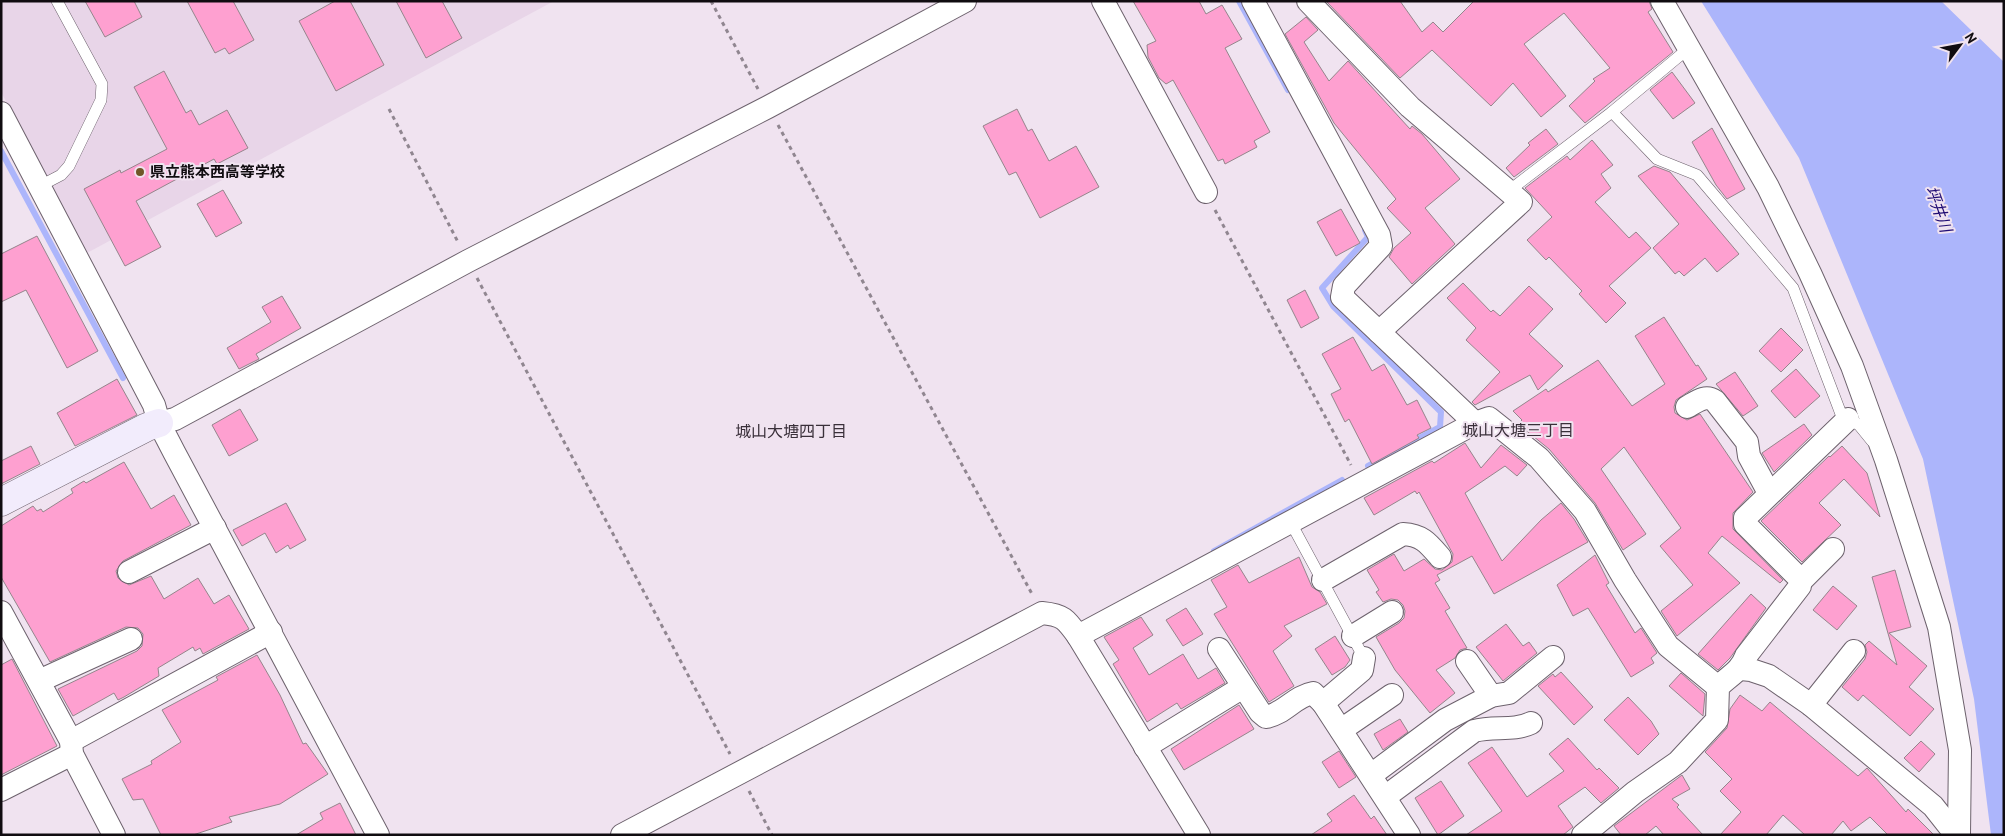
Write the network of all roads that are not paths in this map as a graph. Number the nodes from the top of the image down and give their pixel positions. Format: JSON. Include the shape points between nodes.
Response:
{"nodes":[{"id":1,"x":57,"y":1,"type":"edge"},
{"id":2,"x":965,"y":1,"type":"edge"},
{"id":3,"x":1103,"y":1,"type":"edge"},
{"id":4,"x":1254,"y":1,"type":"edge"},
{"id":5,"x":1308,"y":1,"type":"edge"},
{"id":6,"x":1662,"y":1,"type":"edge"},
{"id":7,"x":1689,"y":48,"type":"junction"},
{"id":8,"x":1612,"y":112,"type":"junction"},
{"id":9,"x":1,"y":113,"type":"edge"},
{"id":10,"x":40,"y":186,"type":"junction"},
{"id":11,"x":1510,"y":190,"type":"junction"},
{"id":12,"x":1206,"y":192,"type":"road end"},
{"id":13,"x":1378,"y":332,"type":"junction"},
{"id":14,"x":1687,"y":407,"type":"dead end"},
{"id":15,"x":1848,"y":419,"type":"junction"},
{"id":16,"x":160,"y":423,"type":"junction"},
{"id":17,"x":1475,"y":424,"type":"junction"},
{"id":18,"x":1886,"y":460,"type":"junction"},
{"id":19,"x":1769,"y":493,"type":"junction"},
{"id":20,"x":1,"y":502,"type":"edge"},
{"id":21,"x":1291,"y":523,"type":"junction"},
{"id":22,"x":215,"y":528,"type":"junction"},
{"id":23,"x":1832,"y":549,"type":"dead end"},
{"id":24,"x":1440,"y":557,"type":"dead end"},
{"id":25,"x":130,"y":572,"type":"dead end"},
{"id":26,"x":1323,"y":580,"type":"junction"},
{"id":27,"x":1800,"y":582,"type":"junction"},
{"id":28,"x":1,"y":612,"type":"edge"},
{"id":29,"x":1392,"y":612,"type":"dead end"},
{"id":30,"x":271,"y":632,"type":"junction"},
{"id":31,"x":1078,"y":636,"type":"junction"},
{"id":32,"x":1353,"y":636,"type":"junction"},
{"id":33,"x":132,"y":639,"type":"dead end"},
{"id":34,"x":1219,"y":649,"type":"dead end"},
{"id":35,"x":1854,"y":651,"type":"dead end"},
{"id":36,"x":1553,"y":657,"type":"dead end"},
{"id":37,"x":1364,"y":658,"type":"joint"},
{"id":38,"x":1467,"y":661,"type":"dead end"},
{"id":39,"x":1741,"y":669,"type":"junction"},
{"id":40,"x":38,"y":681,"type":"junction"},
{"id":41,"x":1243,"y":687,"type":"junction"},
{"id":42,"x":1718,"y":687,"type":"junction"},
{"id":43,"x":1392,"y":695,"type":"dead end"},
{"id":44,"x":1491,"y":696,"type":"junction"},
{"id":45,"x":1323,"y":703,"type":"junction"},
{"id":46,"x":1812,"y":705,"type":"junction"},
{"id":47,"x":1531,"y":723,"type":"dead end"},
{"id":48,"x":1340,"y":730,"type":"junction"},
{"id":49,"x":1145,"y":747,"type":"junction"},
{"id":50,"x":71,"y":748,"type":"junction"},
{"id":51,"x":1371,"y":775,"type":"junction"},
{"id":52,"x":1,"y":790,"type":"edge"},
{"id":53,"x":1385,"y":797,"type":"junction"},
{"id":54,"x":1598,"y":830,"type":"edge"},
{"id":55,"x":114,"y":835,"type":"edge"},
{"id":56,"x":378,"y":835,"type":"edge"},
{"id":57,"x":622,"y":835,"type":"edge"},
{"id":58,"x":1199,"y":835,"type":"edge"},
{"id":59,"x":1409,"y":835,"type":"edge"},
{"id":60,"x":1957,"y":835,"type":"edge"}],
"edges":[{"from":1,"to":10,"type":"lane","via":[[102,84],[101,100],[68,166],[61,175]]},
{"from":2,"to":16,"type":"street","via":[[768,107],[468,261],[175,419]]},
{"from":3,"to":12,"type":"street"},
{"from":4,"to":13,"type":"street","via":[[1379,235],[1381,246],[1344,286],[1342,296]]},
{"from":5,"to":11,"type":"street","via":[[1410,107]]},
{"from":6,"to":7,"type":"street"},
{"from":7,"to":8,"type":"lane"},
{"from":7,"to":18,"type":"street","via":[[1768,187],[1810,273],[1852,366]]},
{"from":8,"to":11,"type":"lane"},
{"from":8,"to":15,"type":"lane","via":[[1657,159],[1697,175],[1793,288],[1840,414]]},
{"from":9,"to":10,"type":"street"},
{"from":10,"to":16,"type":"street","via":[[154,405]]},
{"from":11,"to":13,"type":"street","via":[[1521,202]]},
{"from":13,"to":17,"type":"street"},
{"from":14,"to":19,"type":"street","via":[[1705,397],[1715,401],[1747,442],[1749,456]]},
{"from":15,"to":18,"type":"lane","via":[[1859,425]]},
{"from":15,"to":19,"type":"street"},
{"from":16,"to":20,"type":"street"},
{"from":16,"to":22,"type":"street"},
{"from":17,"to":21,"type":"street"},
{"from":17,"to":42,"type":"street","via":[[1489,418],[1539,458],[1585,511],[1668,646]]},
{"from":18,"to":60,"type":"street","via":[[1939,628],[1960,750]]},
{"from":19,"to":27,"type":"street","via":[[1745,518],[1744,524]]},
{"from":21,"to":26,"type":"lane"},
{"from":21,"to":31,"type":"street"},
{"from":22,"to":25,"type":"street"},
{"from":22,"to":30,"type":"street"},
{"from":23,"to":27,"type":"street"},
{"from":24,"to":26,"type":"street","via":[[1415,534],[1403,534]]},
{"from":26,"to":32,"type":"lane"},
{"from":27,"to":39,"type":"street","via":[[1746,656]]},
{"from":28,"to":40,"type":"street"},
{"from":29,"to":32,"type":"street"},
{"from":30,"to":50,"type":"street"},
{"from":30,"to":56,"type":"street"},
{"from":31,"to":49,"type":"street"},
{"from":31,"to":57,"type":"street","via":[[1066,619],[1042,613]]},
{"from":32,"to":37,"type":"lane"},
{"from":33,"to":40,"type":"street"},
{"from":34,"to":41,"type":"street"},
{"from":35,"to":46,"type":"street"},
{"from":36,"to":44,"type":"street","via":[[1509,693]]},
{"from":37,"to":45,"type":"street","via":[[1362,670]]},
{"from":38,"to":44,"type":"street"},
{"from":39,"to":42,"type":"street"},
{"from":39,"to":46,"type":"street","via":[[1769,676]]},
{"from":40,"to":50,"type":"street"},
{"from":41,"to":45,"type":"street","via":[[1266,717],[1273,716],[1306,694],[1313,693]]},
{"from":41,"to":49,"type":"street"},
{"from":42,"to":54,"type":"street","via":[[1717,720],[1678,762],[1634,792]]},
{"from":43,"to":48,"type":"street"},
{"from":44,"to":51,"type":"street","via":[[1445,720]]},
{"from":45,"to":48,"type":"street"},
{"from":46,"to":60,"type":"street","via":[[1933,806]]},
{"from":47,"to":53,"type":"street","via":[[1519,728],[1474,730]]},
{"from":48,"to":51,"type":"street"},
{"from":49,"to":58,"type":"street"},
{"from":50,"to":52,"type":"street"},
{"from":50,"to":55,"type":"street"},
{"from":51,"to":53,"type":"street"},
{"from":53,"to":59,"type":"street"}]}
